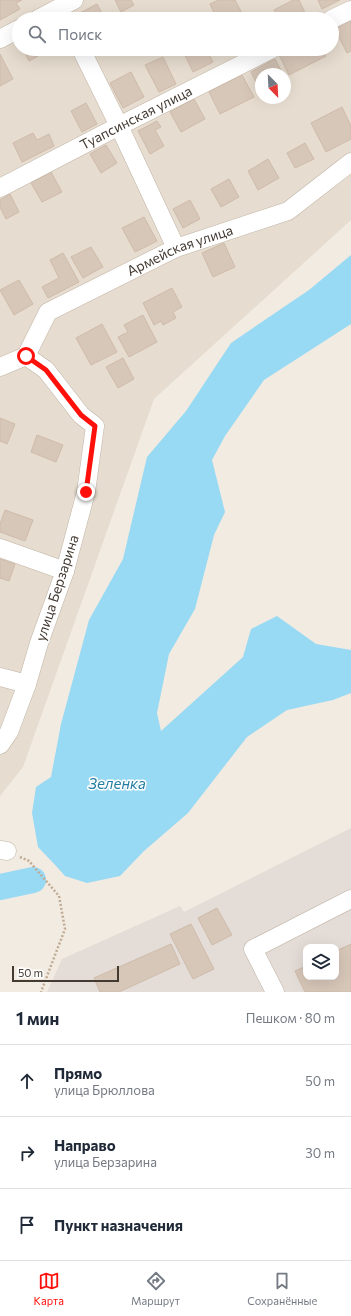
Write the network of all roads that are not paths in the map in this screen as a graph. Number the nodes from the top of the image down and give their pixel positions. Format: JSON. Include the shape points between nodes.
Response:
{"nodes":[{"id":1,"x":64,"y":7,"type":"edge"},
{"id":2,"x":351,"y":10,"type":"edge"},
{"id":3,"x":53,"y":12,"type":"edge"},
{"id":4,"x":339,"y":16,"type":"edge"},
{"id":5,"x":12,"y":33,"type":"edge"},
{"id":6,"x":0,"y":39,"type":"edge"},
{"id":7,"x":84,"y":56,"type":"edge"},
{"id":8,"x":258,"y":56,"type":"edge"},
{"id":9,"x":119,"y":126,"type":"junction"},
{"id":10,"x":351,"y":162,"type":"edge"},
{"id":11,"x":0,"y":188,"type":"edge"},
{"id":12,"x":176,"y":248,"type":"junction"},
{"id":13,"x":26,"y":356,"type":"junction"},
{"id":14,"x":0,"y":367,"type":"edge"},
{"id":15,"x":0,"y":548,"type":"edge"},
{"id":16,"x":65,"y":571,"type":"junction"},
{"id":17,"x":0,"y":677,"type":"edge"},
{"id":18,"x":27,"y":684,"type":"junction"},
{"id":19,"x":0,"y":745,"type":"edge"},
{"id":20,"x":351,"y":899,"type":"edge"},
{"id":21,"x":274,"y":992,"type":"edge"}],
"edges":[{"from":1,"to":3,"type":"street"},
{"from":2,"to":4,"type":"street"},
{"from":5,"to":6,"type":"street"},
{"from":7,"to":9,"type":"street"},
{"from":8,"to":9,"type":"street","name":"Туапсинская улица"},
{"from":9,"to":11,"type":"street","name":"Туапсинская улица"},
{"from":9,"to":12,"type":"street"},
{"from":10,"to":12,"type":"street","name":"Армейская улица","via":[[288,211]]},
{"from":12,"to":13,"type":"street","name":"Армейская улица","via":[[48,312]]},
{"from":13,"to":14,"type":"street"},
{"from":13,"to":16,"type":"street","name":"улица Берзарина","via":[[46,370],[81,415],[95,426],[86,492]]},
{"from":15,"to":16,"type":"street"},
{"from":16,"to":18,"type":"street","name":"улица Берзарина"},
{"from":17,"to":18,"type":"street"},
{"from":18,"to":19,"type":"street","name":"улица Берзарина","via":[[9,732]]},
{"from":20,"to":21,"type":"street","via":[[252,949]]}]}
